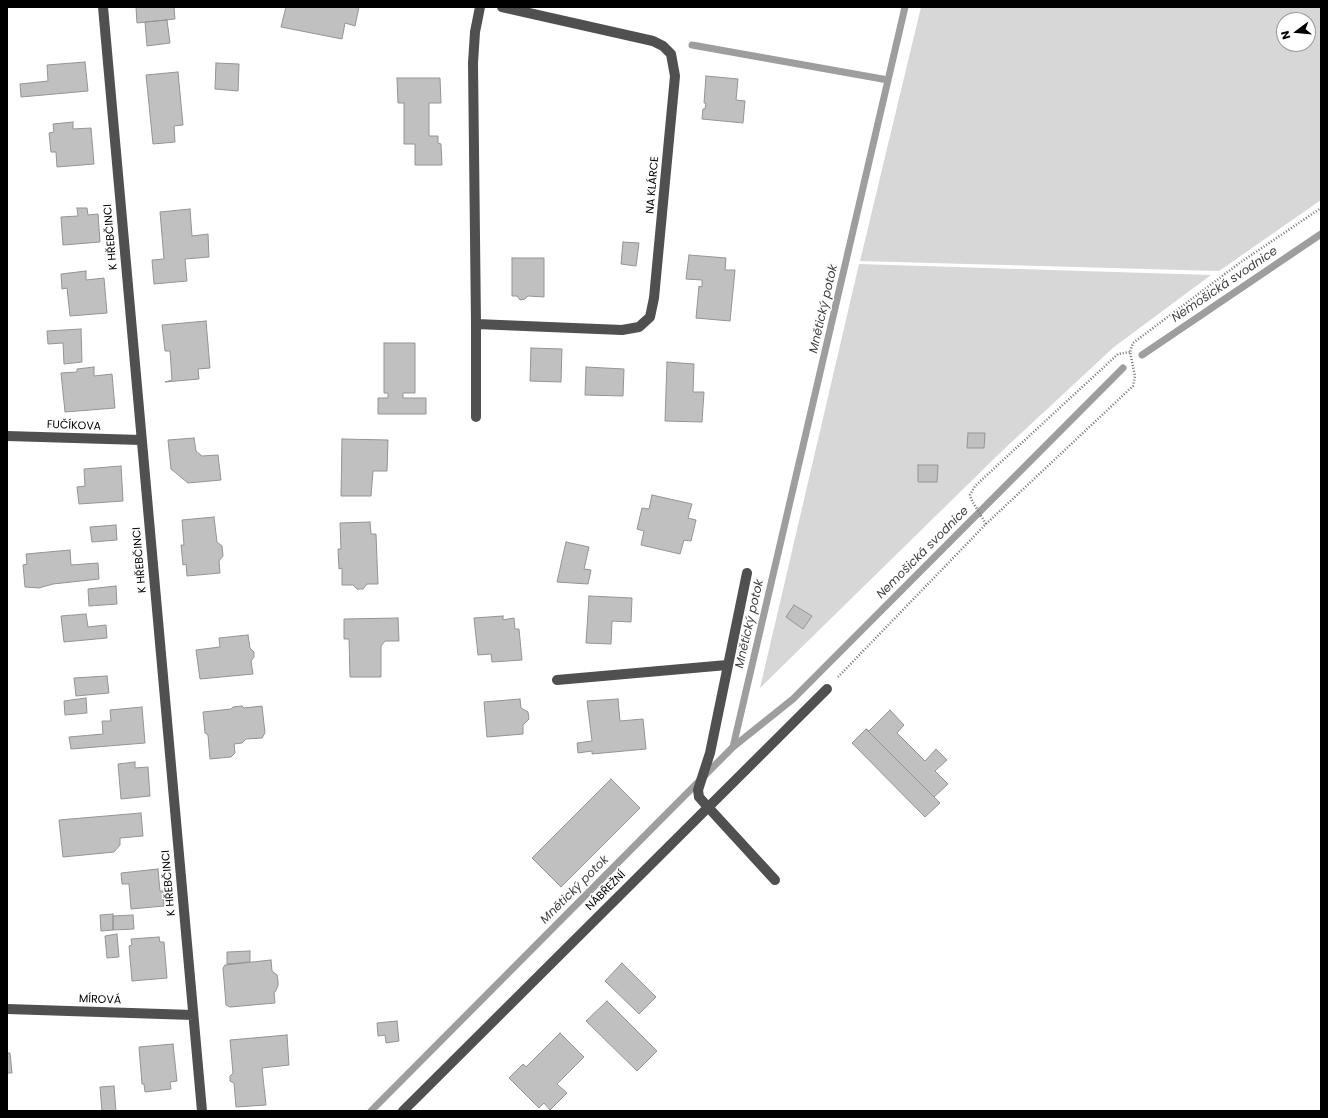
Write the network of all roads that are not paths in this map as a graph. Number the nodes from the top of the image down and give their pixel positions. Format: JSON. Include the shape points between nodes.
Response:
{"nodes":[{"id":1,"x":103,"y":7,"type":"edge"},
{"id":2,"x":480,"y":7,"type":"edge"},
{"id":3,"x":502,"y":7,"type":"edge"},
{"id":4,"x":476,"y":324,"type":"junction"},
{"id":5,"x":476,"y":418,"type":"dead end"},
{"id":6,"x":7,"y":436,"type":"edge"},
{"id":7,"x":141,"y":440,"type":"junction"},
{"id":8,"x":747,"y":573,"type":"dead end"},
{"id":9,"x":727,"y":665,"type":"junction"},
{"id":10,"x":557,"y":680,"type":"dead end"},
{"id":11,"x":827,"y":689,"type":"road end"},
{"id":12,"x":707,"y":806,"type":"junction"},
{"id":13,"x":775,"y":880,"type":"dead end"},
{"id":14,"x":7,"y":1009,"type":"edge"},
{"id":15,"x":193,"y":1015,"type":"junction"},
{"id":16,"x":202,"y":1111,"type":"edge"},
{"id":17,"x":403,"y":1111,"type":"edge"}],
"edges":[{"from":1,"to":7,"type":"street","name":"K HŘEBČINCI"},
{"from":2,"to":4,"type":"street","via":[[473,63]]},
{"from":3,"to":4,"type":"street","name":"NA KLÁRCE","via":[[653,41],[671,54],[675,76],[654,298],[650,317],[639,327],[622,330]]},
{"from":4,"to":5,"type":"street"},
{"from":6,"to":7,"type":"street","name":"FUČÍKOVA"},
{"from":7,"to":15,"type":"street","name":"K HŘEBČINCI"},
{"from":8,"to":9,"type":"street"},
{"from":9,"to":10,"type":"street"},
{"from":9,"to":12,"type":"street","via":[[710,753],[698,790],[699,797]]},
{"from":11,"to":12,"type":"street","name":"NÁBŘEŽNÍ"},
{"from":12,"to":13,"type":"street"},
{"from":12,"to":17,"type":"street","name":"NÁBŘEŽNÍ"},
{"from":14,"to":15,"type":"street","name":"MÍROVÁ"},
{"from":15,"to":16,"type":"street","name":"K HŘEBČINCI"}]}
